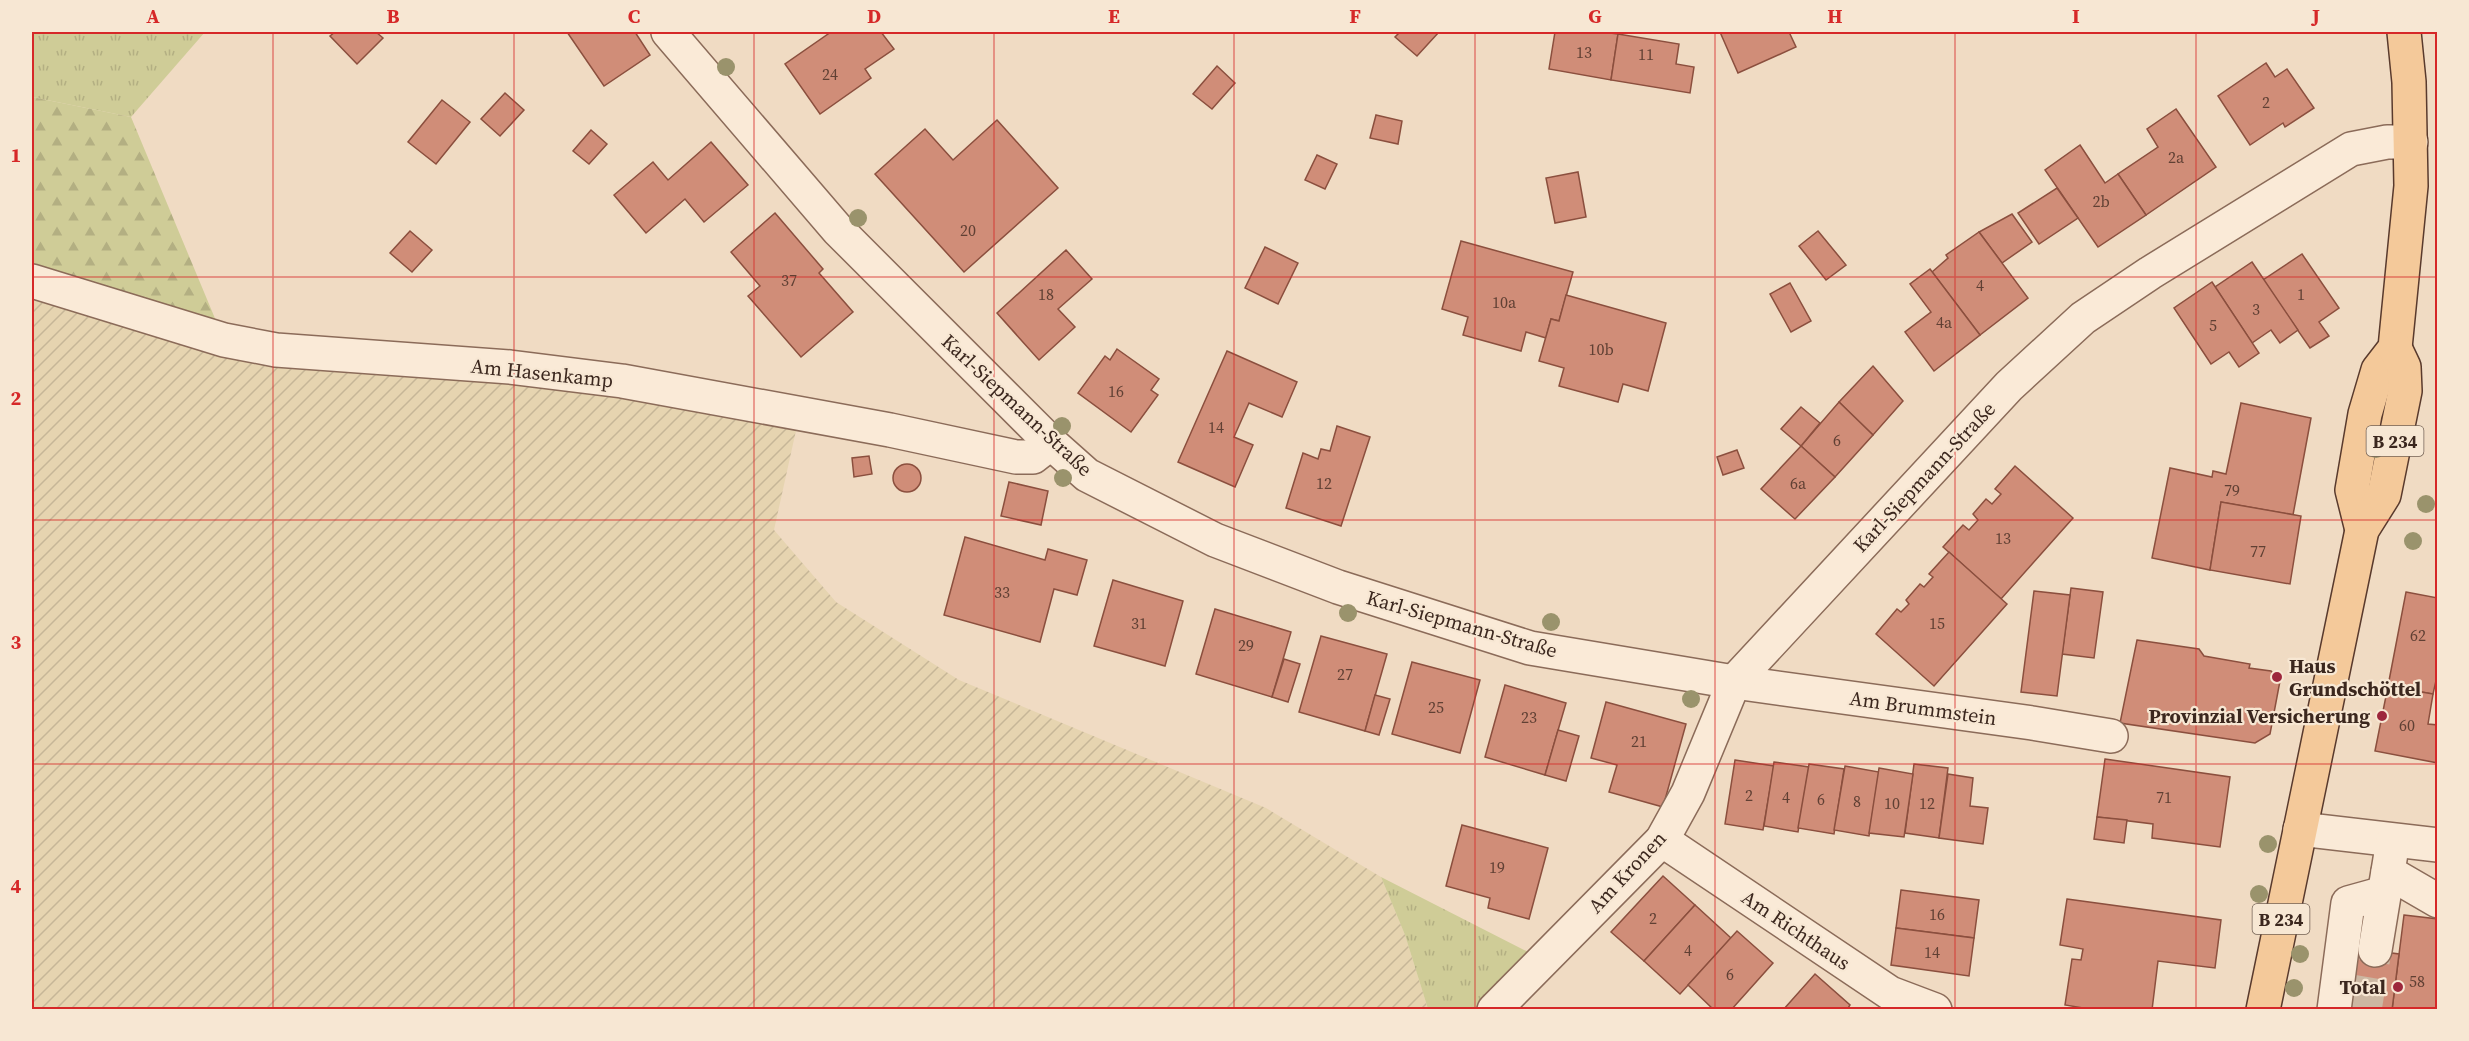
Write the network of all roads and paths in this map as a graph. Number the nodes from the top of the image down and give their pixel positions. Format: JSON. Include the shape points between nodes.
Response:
{"nodes":[{"id":1,"x":668,"y":32,"type":"edge"},
{"id":2,"x":2404,"y":32,"type":"edge"},
{"id":3,"x":2411,"y":142,"type":"junction"},
{"id":4,"x":32,"y":280,"type":"edge"},
{"id":5,"x":1051,"y":443,"type":"junction"},
{"id":6,"x":1734,"y":682,"type":"junction"},
{"id":7,"x":2111,"y":736,"type":"dead end"},
{"id":8,"x":2300,"y":829,"type":"junction"},
{"id":9,"x":1662,"y":840,"type":"junction"},
{"id":10,"x":2438,"y":845,"type":"edge"},
{"id":11,"x":2388,"y":869,"type":"junction"},
{"id":12,"x":2438,"y":901,"type":"edge"},
{"id":13,"x":2374,"y":950,"type":"tunnel mouth"},
{"id":14,"x":1499,"y":1008,"type":"edge"},
{"id":15,"x":1935,"y":1010,"type":"edge"},
{"id":16,"x":2263,"y":1010,"type":"edge"},
{"id":17,"x":2334,"y":1010,"type":"edge"}],
"edges":[{"from":1,"to":5,"type":"street","name":"Karl-Siepmann-Straße","via":[[838,230]]},
{"from":2,"to":3,"type":"main road","number":"B 234"},
{"from":3,"to":6,"type":"street","name":"Karl-Siepmann-Straße","via":[[2351,149],[2083,318],[2001,394]]},
{"from":3,"to":8,"type":"main road","number":"B 234","via":[[2411,186],[2395,348],[2404,367],[2405,391],[2384,495],[2361,530]]},
{"from":4,"to":5,"type":"street","name":"Am Hasenkamp","via":[[224,340],[276,350],[510,367],[622,381],[890,429],[1016,457],[1033,457]]},
{"from":5,"to":6,"type":"street","name":"Karl-Siepmann-Straße","via":[[1087,475],[1215,540],[1338,587],[1530,648]]},
{"from":6,"to":7,"type":"street","name":"Am Brummstein"},
{"from":6,"to":9,"type":"street","name":"Am Kronen","via":[[1688,794]]},
{"from":8,"to":11,"type":"street"},
{"from":8,"to":16,"type":"main road","number":"B 234"},
{"from":9,"to":14,"type":"street","name":"Am Kronen"},
{"from":9,"to":15,"type":"street","name":"Am Richthaus","via":[[1890,993]]},
{"from":10,"to":11,"type":"street"},
{"from":11,"to":12,"type":"street"},
{"from":11,"to":13,"type":"street"},
{"from":11,"to":17,"type":"street","via":[[2348,903]]}]}
